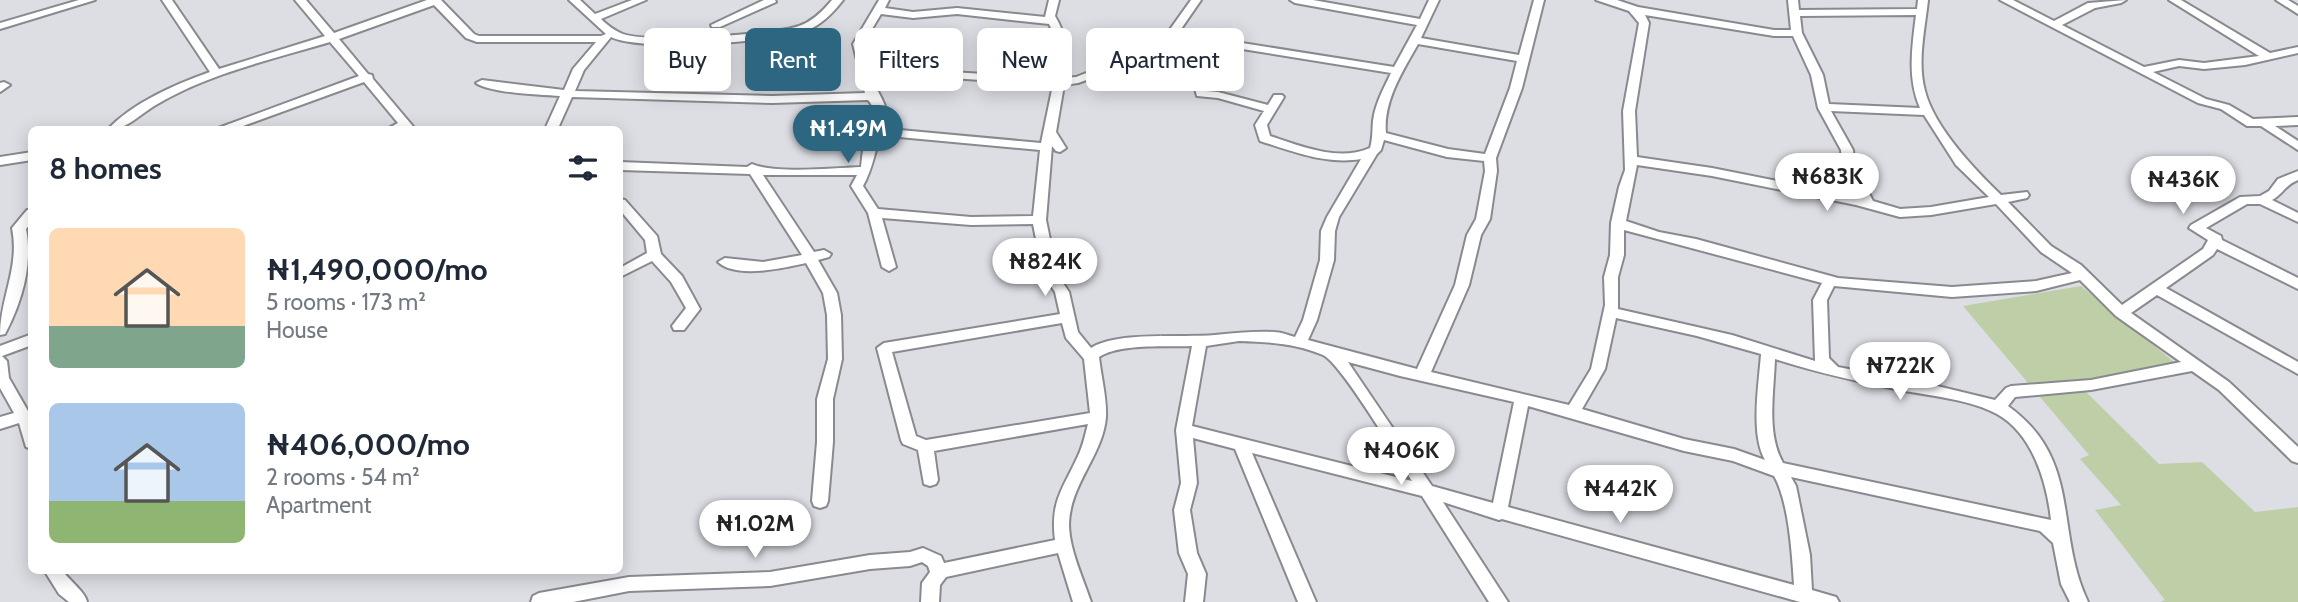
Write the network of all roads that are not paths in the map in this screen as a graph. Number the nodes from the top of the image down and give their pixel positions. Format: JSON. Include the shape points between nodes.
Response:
{"nodes":[{"id":1,"x":90,"y":0,"type":"edge"},
{"id":2,"x":167,"y":0,"type":"edge"},
{"id":3,"x":300,"y":0,"type":"edge"},
{"id":4,"x":435,"y":0,"type":"edge"},
{"id":5,"x":574,"y":0,"type":"edge"},
{"id":6,"x":640,"y":0,"type":"edge"},
{"id":7,"x":769,"y":0,"type":"edge"},
{"id":8,"x":838,"y":0,"type":"edge"},
{"id":9,"x":1054,"y":0,"type":"edge"},
{"id":10,"x":1196,"y":0,"type":"edge"},
{"id":11,"x":1294,"y":0,"type":"edge"},
{"id":12,"x":1434,"y":0,"type":"edge"},
{"id":13,"x":1539,"y":0,"type":"edge"},
{"id":14,"x":1601,"y":0,"type":"edge"},
{"id":15,"x":1793,"y":0,"type":"edge"},
{"id":16,"x":2005,"y":0,"type":"edge"},
{"id":17,"x":2121,"y":0,"type":"edge"},
{"id":18,"x":2174,"y":0,"type":"edge"},
{"id":19,"x":2281,"y":0,"type":"edge"},
{"id":20,"x":881,"y":5,"type":"edge"},
{"id":21,"x":1922,"y":6,"type":"edge"},
{"id":22,"x":1637,"y":10,"type":"junction"},
{"id":23,"x":2298,"y":11,"type":"edge"},
{"id":24,"x":1795,"y":13,"type":"junction"},
{"id":25,"x":594,"y":18,"type":"junction"},
{"id":26,"x":1049,"y":19,"type":"junction"},
{"id":27,"x":1424,"y":23,"type":"junction"},
{"id":28,"x":716,"y":25,"type":"dead end"},
{"id":29,"x":2055,"y":25,"type":"junction"},
{"id":30,"x":0,"y":26,"type":"edge"},
{"id":31,"x":867,"y":28,"type":"edge"},
{"id":32,"x":1056,"y":28,"type":"edge"},
{"id":33,"x":1797,"y":33,"type":"junction"},
{"id":34,"x":332,"y":36,"type":"junction"},
{"id":35,"x":609,"y":36,"type":"junction"},
{"id":36,"x":1413,"y":40,"type":"junction"},
{"id":37,"x":2298,"y":50,"type":"edge"},
{"id":38,"x":2269,"y":57,"type":"junction"},
{"id":39,"x":1524,"y":59,"type":"junction"},
{"id":40,"x":2145,"y":70,"type":"junction"},
{"id":41,"x":1398,"y":71,"type":"junction"},
{"id":42,"x":216,"y":73,"type":"junction"},
{"id":43,"x":368,"y":77,"type":"junction"},
{"id":44,"x":1072,"y":81,"type":"edge"},
{"id":45,"x":482,"y":83,"type":"dead end"},
{"id":46,"x":871,"y":91,"type":"edge"},
{"id":47,"x":1056,"y":91,"type":"edge"},
{"id":48,"x":567,"y":94,"type":"junction"},
{"id":49,"x":873,"y":96,"type":"junction"},
{"id":50,"x":1278,"y":97,"type":"dead end"},
{"id":51,"x":1824,"y":107,"type":"junction"},
{"id":52,"x":1271,"y":109,"type":"junction"},
{"id":53,"x":1928,"y":112,"type":"junction"},
{"id":54,"x":2298,"y":121,"type":"edge"},
{"id":55,"x":119,"y":126,"type":"edge"},
{"id":56,"x":230,"y":126,"type":"edge"},
{"id":57,"x":407,"y":126,"type":"edge"},
{"id":58,"x":552,"y":126,"type":"edge"},
{"id":59,"x":2271,"y":126,"type":"junction"},
{"id":60,"x":880,"y":127,"type":"junction"},
{"id":61,"x":1050,"y":132,"type":"junction"},
{"id":62,"x":1380,"y":135,"type":"junction"},
{"id":63,"x":2298,"y":146,"type":"edge"},
{"id":64,"x":1046,"y":147,"type":"junction"},
{"id":65,"x":1060,"y":148,"type":"dead end"},
{"id":66,"x":1371,"y":153,"type":"junction"},
{"id":67,"x":28,"y":157,"type":"edge"},
{"id":68,"x":1490,"y":159,"type":"junction"},
{"id":69,"x":1631,"y":160,"type":"junction"},
{"id":70,"x":0,"y":161,"type":"edge"},
{"id":71,"x":623,"y":166,"type":"edge"},
{"id":72,"x":752,"y":168,"type":"junction"},
{"id":73,"x":864,"y":171,"type":"junction"},
{"id":74,"x":2298,"y":175,"type":"edge"},
{"id":75,"x":2023,"y":195,"type":"dead end"},
{"id":76,"x":2000,"y":200,"type":"junction"},
{"id":77,"x":2262,"y":200,"type":"junction"},
{"id":78,"x":1868,"y":205,"type":"junction"},
{"id":79,"x":623,"y":206,"type":"edge"},
{"id":80,"x":874,"y":213,"type":"junction"},
{"id":81,"x":28,"y":218,"type":"edge"},
{"id":82,"x":2298,"y":218,"type":"edge"},
{"id":83,"x":1039,"y":220,"type":"junction"},
{"id":84,"x":1618,"y":223,"type":"junction"},
{"id":85,"x":2214,"y":242,"type":"junction"},
{"id":86,"x":654,"y":255,"type":"junction"},
{"id":87,"x":817,"y":256,"type":"junction"},
{"id":88,"x":725,"y":262,"type":"dead end"},
{"id":89,"x":25,"y":263,"type":"edge"},
{"id":90,"x":889,"y":267,"type":"dead end"},
{"id":91,"x":623,"y":271,"type":"edge"},
{"id":92,"x":2081,"y":275,"type":"junction"},
{"id":93,"x":1829,"y":282,"type":"junction"},
{"id":94,"x":2298,"y":284,"type":"edge"},
{"id":95,"x":2157,"y":289,"type":"junction"},
{"id":96,"x":1610,"y":312,"type":"junction"},
{"id":97,"x":2121,"y":313,"type":"junction"},
{"id":98,"x":1068,"y":317,"type":"junction"},
{"id":99,"x":679,"y":326,"type":"dead end"},
{"id":100,"x":0,"y":330,"type":"edge"},
{"id":101,"x":28,"y":341,"type":"edge"},
{"id":102,"x":1200,"y":341,"type":"junction"},
{"id":103,"x":1300,"y":342,"type":"junction"},
{"id":104,"x":1768,"y":351,"type":"junction"},
{"id":105,"x":0,"y":352,"type":"edge"},
{"id":106,"x":1331,"y":352,"type":"junction"},
{"id":107,"x":1091,"y":357,"type":"junction"},
{"id":108,"x":0,"y":362,"type":"edge"},
{"id":109,"x":1822,"y":365,"type":"junction"},
{"id":110,"x":2195,"y":365,"type":"junction"},
{"id":111,"x":2298,"y":369,"type":"edge"},
{"id":112,"x":1422,"y":375,"type":"junction"},
{"id":113,"x":1522,"y":399,"type":"junction"},
{"id":114,"x":1997,"y":408,"type":"junction"},
{"id":115,"x":1572,"y":413,"type":"junction"},
{"id":116,"x":1098,"y":417,"type":"junction"},
{"id":117,"x":0,"y":423,"type":"edge"},
{"id":118,"x":28,"y":423,"type":"edge"},
{"id":119,"x":1184,"y":430,"type":"junction"},
{"id":120,"x":1241,"y":445,"type":"junction"},
{"id":121,"x":925,"y":446,"type":"junction"},
{"id":122,"x":1768,"y":452,"type":"junction"},
{"id":123,"x":1734,"y":454,"type":"junction"},
{"id":124,"x":2298,"y":457,"type":"edge"},
{"id":125,"x":1781,"y":470,"type":"junction"},
{"id":126,"x":930,"y":480,"type":"dead end"},
{"id":127,"x":1426,"y":491,"type":"junction"},
{"id":128,"x":820,"y":501,"type":"dead end"},
{"id":129,"x":1499,"y":513,"type":"junction"},
{"id":130,"x":2051,"y":520,"type":"junction"},
{"id":131,"x":1064,"y":545,"type":"junction"},
{"id":132,"x":939,"y":573,"type":"junction"},
{"id":133,"x":55,"y":574,"type":"edge"},
{"id":134,"x":1804,"y":596,"type":"junction"},
{"id":135,"x":79,"y":600,"type":"dead end"},
{"id":136,"x":539,"y":601,"type":"edge"},
{"id":137,"x":929,"y":602,"type":"edge"},
{"id":138,"x":1082,"y":602,"type":"edge"},
{"id":139,"x":1194,"y":602,"type":"edge"},
{"id":140,"x":1307,"y":602,"type":"edge"},
{"id":141,"x":1499,"y":602,"type":"edge"},
{"id":142,"x":1830,"y":602,"type":"edge"},
{"id":143,"x":2079,"y":602,"type":"edge"}],
"edges":[{"from":1,"to":30,"type":"street"},
{"from":2,"to":42,"type":"street"},
{"from":3,"to":34,"type":"street"},
{"from":4,"to":34,"type":"street"},
{"from":4,"to":35,"type":"street","via":[[477,39]]},
{"from":5,"to":25,"type":"street"},
{"from":6,"to":25,"type":"street"},
{"from":7,"to":28,"type":"street","via":[[763,7]]},
{"from":8,"to":35,"type":"street","via":[[802,29],[773,36]]},
{"from":9,"to":26,"type":"street"},
{"from":10,"to":44,"type":"street","via":[[1155,59]]},
{"from":11,"to":27,"type":"street"},
{"from":12,"to":27,"type":"street"},
{"from":13,"to":39,"type":"street"},
{"from":14,"to":22,"type":"street"},
{"from":15,"to":24,"type":"street"},
{"from":16,"to":29,"type":"street"},
{"from":17,"to":29,"type":"street","via":[[2092,5]]},
{"from":18,"to":38,"type":"street"},
{"from":19,"to":23,"type":"street"},
{"from":20,"to":26,"type":"street","via":[[913,15],[957,11]]},
{"from":20,"to":31,"type":"street"},
{"from":21,"to":24,"type":"street"},
{"from":21,"to":53,"type":"street","via":[[1916,57],[1919,92]]},
{"from":22,"to":33,"type":"street"},
{"from":22,"to":69,"type":"street","via":[[1644,23],[1629,111]]},
{"from":24,"to":33,"type":"street"},
{"from":25,"to":35,"type":"street"},
{"from":26,"to":32,"type":"street"},
{"from":27,"to":36,"type":"street"},
{"from":29,"to":40,"type":"street"},
{"from":33,"to":51,"type":"street","via":[[1817,75]]},
{"from":34,"to":42,"type":"street"},
{"from":34,"to":43,"type":"street"},
{"from":35,"to":48,"type":"street","via":[[579,69]]},
{"from":36,"to":39,"type":"street"},
{"from":36,"to":41,"type":"street"},
{"from":37,"to":38,"type":"street"},
{"from":38,"to":40,"type":"street","via":[[2204,66],[2179,62]]},
{"from":39,"to":68,"type":"street"},
{"from":40,"to":59,"type":"street","via":[[2251,123]]},
{"from":41,"to":52,"type":"street","via":[[1226,46],[1200,85],[1201,94]]},
{"from":41,"to":62,"type":"street","via":[[1377,127]]},
{"from":42,"to":55,"type":"street","via":[[162,96]]},
{"from":43,"to":56,"type":"street"},
{"from":43,"to":57,"type":"street"},
{"from":45,"to":48,"type":"street","via":[[532,93]]},
{"from":46,"to":49,"type":"street"},
{"from":47,"to":61,"type":"street"},
{"from":48,"to":49,"type":"street","via":[[749,100]]},
{"from":48,"to":58,"type":"street"},
{"from":49,"to":60,"type":"street","via":[[881,112]]},
{"from":50,"to":52,"type":"street"},
{"from":51,"to":53,"type":"street"},
{"from":51,"to":78,"type":"street"},
{"from":52,"to":66,"type":"street","via":[[1261,125],[1264,138],[1325,155]]},
{"from":53,"to":76,"type":"street","via":[[1960,162]]},
{"from":54,"to":59,"type":"street"},
{"from":59,"to":63,"type":"street"},
{"from":60,"to":64,"type":"street","via":[[899,134]]},
{"from":60,"to":73,"type":"street"},
{"from":61,"to":64,"type":"street"},
{"from":61,"to":65,"type":"street"},
{"from":62,"to":66,"type":"street"},
{"from":62,"to":68,"type":"street"},
{"from":64,"to":83,"type":"street"},
{"from":66,"to":103,"type":"street","via":[[1330,224],[1327,260]]},
{"from":67,"to":70,"type":"street"},
{"from":68,"to":112,"type":"street","via":[[1483,219],[1474,235],[1462,285]]},
{"from":69,"to":78,"type":"street"},
{"from":69,"to":84,"type":"street"},
{"from":71,"to":72,"type":"street"},
{"from":72,"to":73,"type":"street"},
{"from":72,"to":87,"type":"street"},
{"from":73,"to":80,"type":"street","via":[[859,192]]},
{"from":74,"to":77,"type":"street"},
{"from":75,"to":76,"type":"street"},
{"from":76,"to":78,"type":"street","via":[[1915,213]]},
{"from":76,"to":92,"type":"street","via":[[2046,249]]},
{"from":77,"to":82,"type":"street"},
{"from":77,"to":85,"type":"street","via":[[2245,200],[2196,228],[2216,239]]},
{"from":79,"to":86,"type":"street","via":[[652,239]]},
{"from":80,"to":83,"type":"street","via":[[971,221]]},
{"from":80,"to":90,"type":"street"},
{"from":81,"to":89,"type":"street","via":[[19,228]]},
{"from":83,"to":98,"type":"street","via":[[1050,274],[1062,292]]},
{"from":84,"to":93,"type":"street"},
{"from":84,"to":96,"type":"street"},
{"from":85,"to":94,"type":"street"},
{"from":85,"to":95,"type":"street","via":[[2208,252]]},
{"from":86,"to":91,"type":"street"},
{"from":86,"to":99,"type":"street","via":[[677,279],[693,309]]},
{"from":87,"to":88,"type":"street","via":[[775,267],[747,268]]},
{"from":87,"to":128,"type":"street","via":[[834,315],[835,359],[825,399]]},
{"from":89,"to":100,"type":"street"},
{"from":92,"to":93,"type":"street","via":[[2036,286],[1952,292]]},
{"from":92,"to":97,"type":"street"},
{"from":93,"to":109,"type":"street","via":[[1820,300]]},
{"from":95,"to":97,"type":"street"},
{"from":95,"to":111,"type":"street"},
{"from":96,"to":104,"type":"street"},
{"from":96,"to":115,"type":"street","via":[[1598,369]]},
{"from":97,"to":110,"type":"street"},
{"from":98,"to":107,"type":"street","via":[[1071,334]]},
{"from":98,"to":121,"type":"street","via":[[884,348],[909,440]]},
{"from":101,"to":105,"type":"street"},
{"from":102,"to":103,"type":"street","via":[[1239,336]]},
{"from":102,"to":107,"type":"street","via":[[1110,346]]},
{"from":102,"to":119,"type":"street"},
{"from":103,"to":106,"type":"street"},
{"from":104,"to":109,"type":"street"},
{"from":104,"to":122,"type":"street"},
{"from":106,"to":112,"type":"street"},
{"from":106,"to":127,"type":"street","via":[[1352,376]]},
{"from":107,"to":116,"type":"street"},
{"from":108,"to":118,"type":"street","via":[[2,378]]},
{"from":109,"to":114,"type":"street"},
{"from":110,"to":114,"type":"street","via":[[2091,385],[2011,392]]},
{"from":110,"to":124,"type":"street","via":[[2224,386]]},
{"from":112,"to":113,"type":"street"},
{"from":113,"to":115,"type":"street"},
{"from":113,"to":129,"type":"street"},
{"from":114,"to":130,"type":"street","via":[[2039,451],[2057,492]]},
{"from":115,"to":123,"type":"street","via":[[1684,445]]},
{"from":116,"to":121,"type":"street"},
{"from":116,"to":131,"type":"street","via":[[1084,462],[1066,494],[1061,524]]},
{"from":117,"to":118,"type":"street"},
{"from":119,"to":120,"type":"street"},
{"from":119,"to":139,"type":"street","via":[[1189,483],[1182,510],[1196,575]]},
{"from":120,"to":127,"type":"street"},
{"from":120,"to":140,"type":"street"},
{"from":121,"to":126,"type":"street"},
{"from":122,"to":123,"type":"street"},
{"from":122,"to":125,"type":"street"},
{"from":123,"to":125,"type":"street"},
{"from":125,"to":130,"type":"street"},
{"from":125,"to":134,"type":"street","via":[[1801,555]]},
{"from":127,"to":129,"type":"street"},
{"from":127,"to":141,"type":"street"},
{"from":129,"to":134,"type":"street"},
{"from":130,"to":143,"type":"street","via":[[2061,540],[2068,582]]},
{"from":131,"to":132,"type":"street"},
{"from":131,"to":138,"type":"street"},
{"from":132,"to":136,"type":"street","via":[[935,561],[923,555],[770,579],[629,584]]},
{"from":132,"to":137,"type":"street","via":[[931,583]]},
{"from":133,"to":135,"type":"street"},
{"from":134,"to":142,"type":"street"}]}
